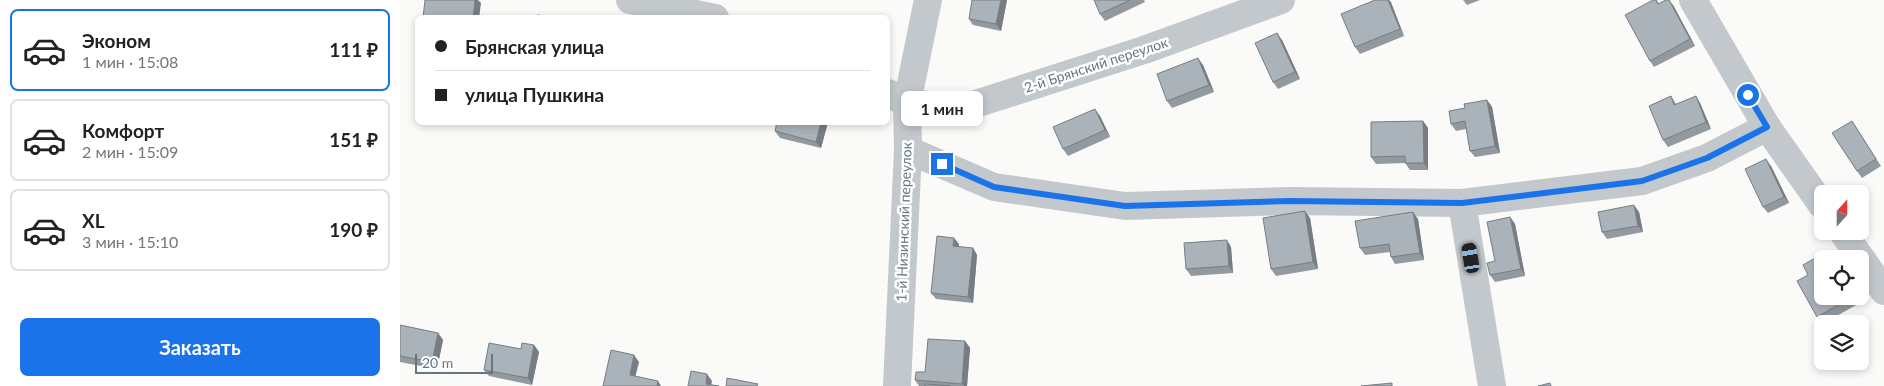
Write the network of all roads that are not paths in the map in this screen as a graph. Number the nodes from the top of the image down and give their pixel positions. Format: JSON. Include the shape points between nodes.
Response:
{"nodes":[{"id":1,"x":630,"y":0,"type":"edge"},
{"id":2,"x":928,"y":0,"type":"edge"},
{"id":3,"x":1281,"y":0,"type":"edge"},
{"id":4,"x":1693,"y":0,"type":"edge"},
{"id":5,"x":702,"y":15,"type":"edge"},
{"id":6,"x":897,"y":98,"type":"edge"},
{"id":7,"x":1767,"y":127,"type":"junction"},
{"id":8,"x":908,"y":150,"type":"junction"},
{"id":9,"x":1814,"y":194,"type":"edge"},
{"id":10,"x":1462,"y":203,"type":"junction"},
{"id":11,"x":1848,"y":240,"type":"edge"},
{"id":12,"x":1884,"y":291,"type":"edge"},
{"id":13,"x":896,"y":386,"type":"edge"},
{"id":14,"x":1492,"y":386,"type":"edge"}],
"edges":[{"from":1,"to":5,"type":"street"},
{"from":2,"to":6,"type":"street","name":"1-й Низинский переулок"},
{"from":3,"to":6,"type":"street","name":"2-й Брянский переулок","via":[[1144,50],[963,108]]},
{"from":4,"to":7,"type":"street"},
{"from":6,"to":8,"type":"street","name":"1-й Низинский переулок"},
{"from":7,"to":9,"type":"street"},
{"from":7,"to":10,"type":"street","via":[[1707,158],[1642,181]]},
{"from":8,"to":10,"type":"street","via":[[994,187],[1125,206],[1290,201]]},
{"from":8,"to":13,"type":"street","name":"1-й Низинский переулок"},
{"from":10,"to":14,"type":"street"},
{"from":11,"to":12,"type":"street"}]}
